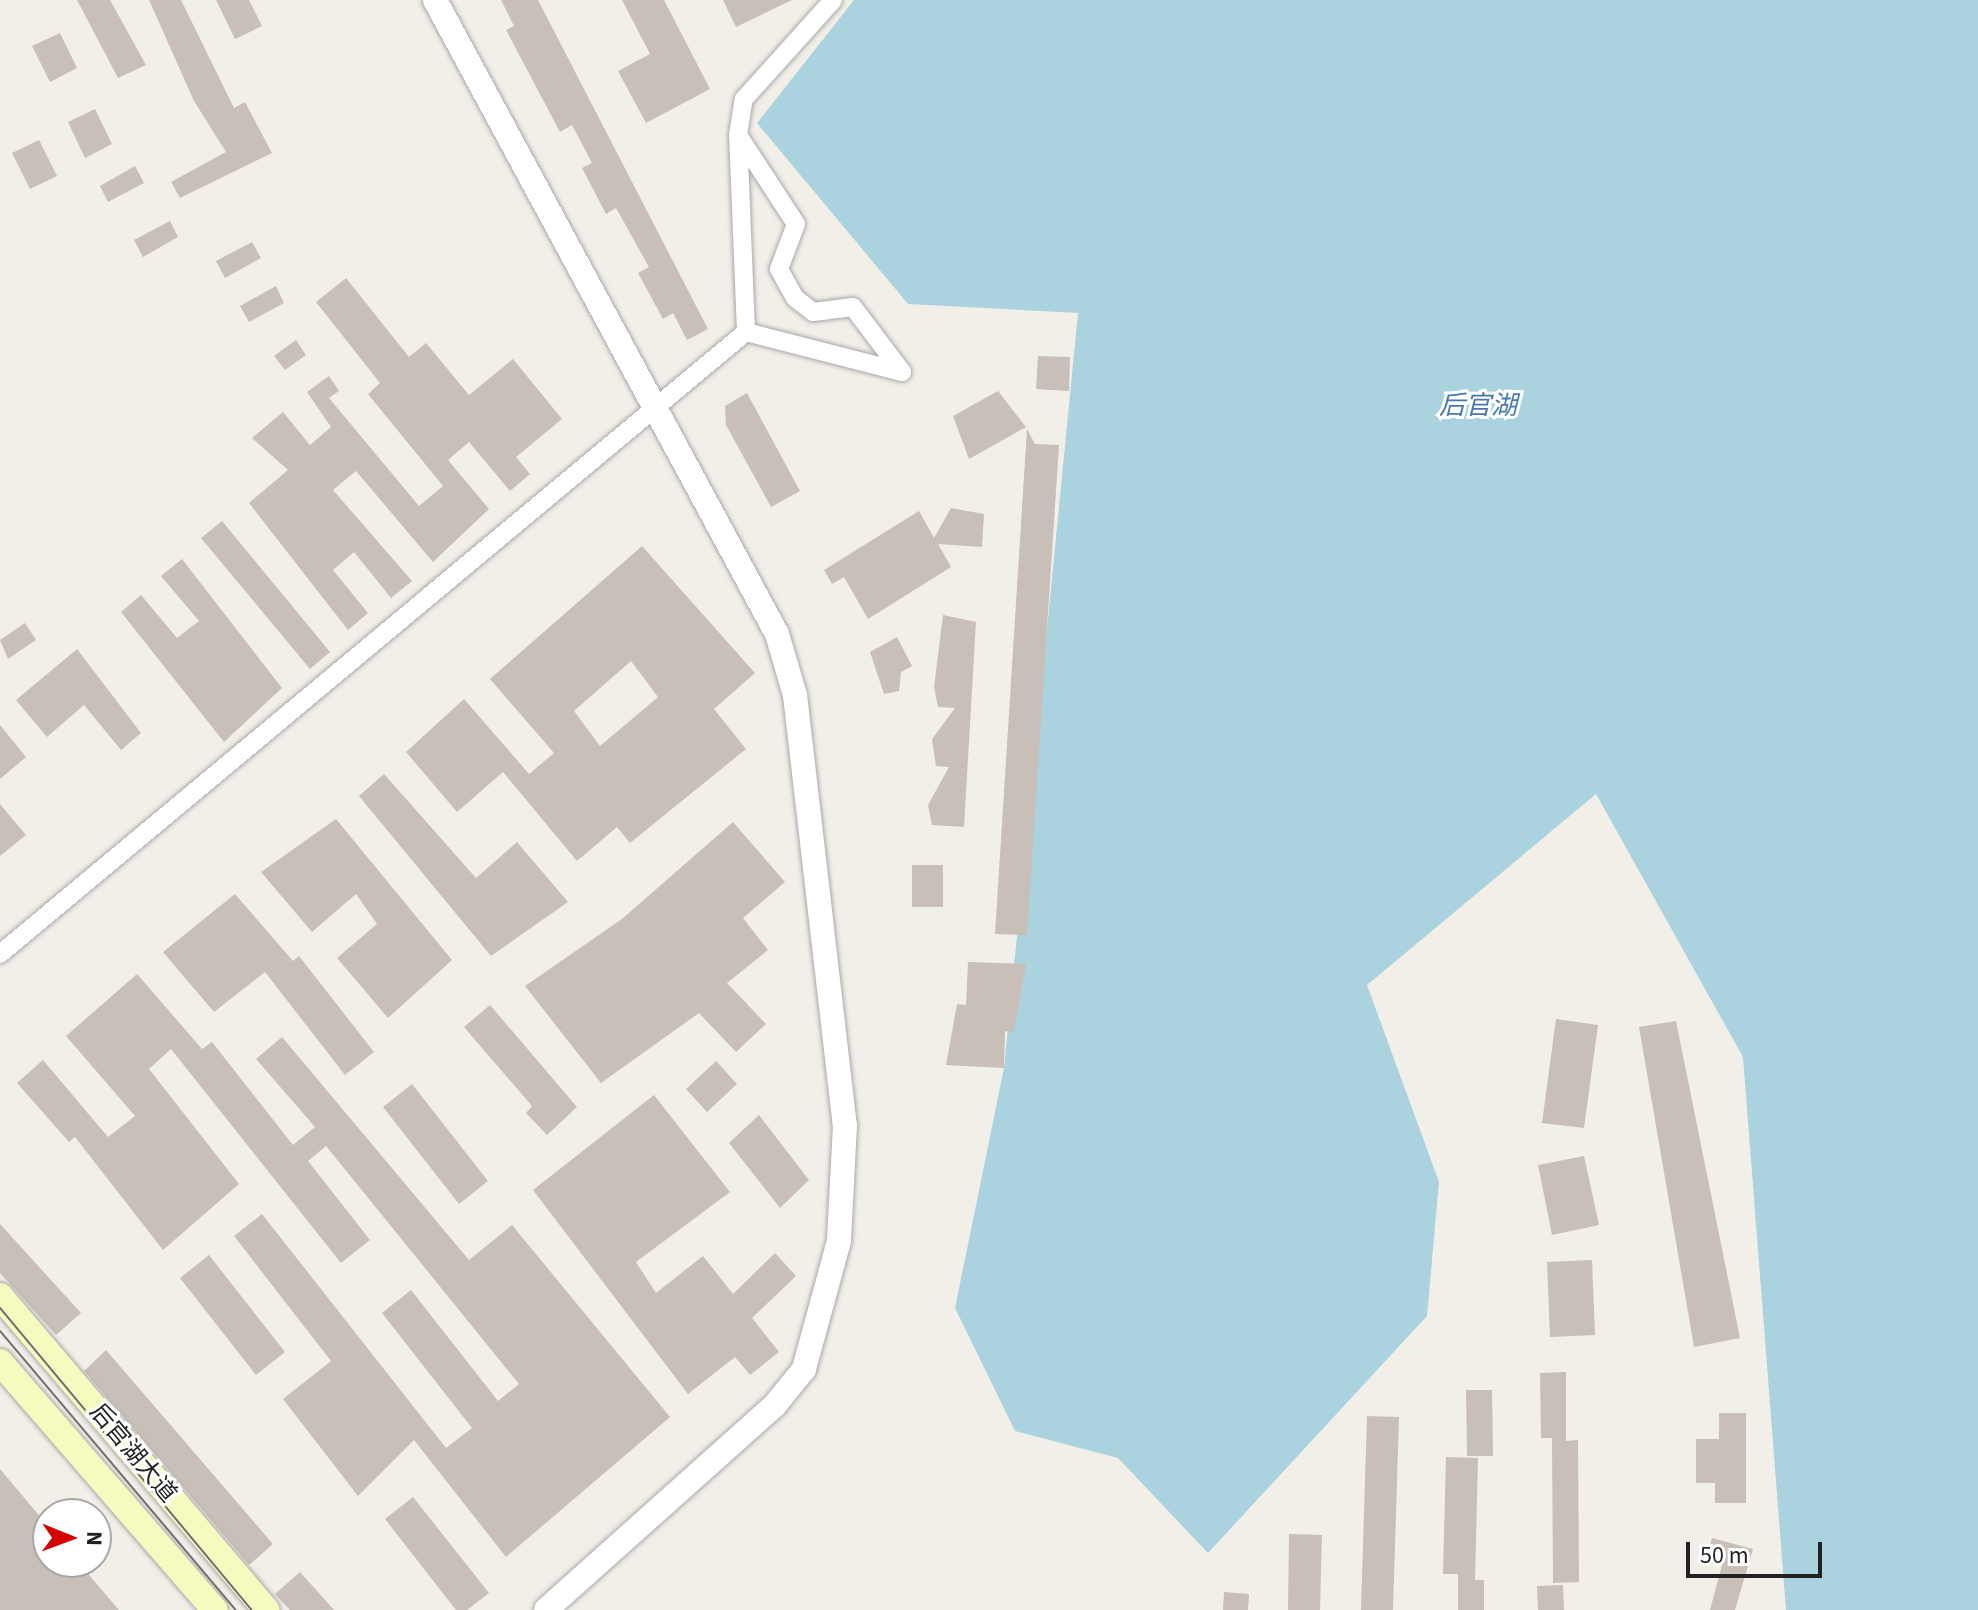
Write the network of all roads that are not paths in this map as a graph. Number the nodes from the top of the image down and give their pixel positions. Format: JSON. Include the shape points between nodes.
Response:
{"nodes":[{"id":1,"x":435,"y":0,"type":"edge"},
{"id":2,"x":833,"y":0,"type":"edge"},
{"id":3,"x":738,"y":135,"type":"junction"},
{"id":4,"x":746,"y":332,"type":"junction"},
{"id":5,"x":656,"y":407,"type":"junction"},
{"id":6,"x":0,"y":954,"type":"edge"},
{"id":7,"x":0,"y":1296,"type":"edge"},
{"id":8,"x":0,"y":1362,"type":"edge"},
{"id":9,"x":215,"y":1610,"type":"edge"},
{"id":10,"x":266,"y":1610,"type":"edge"},
{"id":11,"x":546,"y":1610,"type":"edge"}],
"edges":[{"from":1,"to":5,"type":"street"},
{"from":2,"to":3,"type":"street","via":[[744,99]]},
{"from":3,"to":4,"type":"street"},
{"from":3,"to":4,"type":"street","via":[[796,224],[779,269],[795,298],[813,312],[853,307],[902,372]]},
{"from":4,"to":5,"type":"street"},
{"from":5,"to":6,"type":"street"},
{"from":5,"to":11,"type":"street","via":[[777,634],[795,695],[845,1125],[839,1241],[804,1369],[775,1405]]},
{"from":7,"to":10,"type":"main road","name":"后官湖大道"},
{"from":8,"to":9,"type":"main road","name":"后官湖大道"}]}
